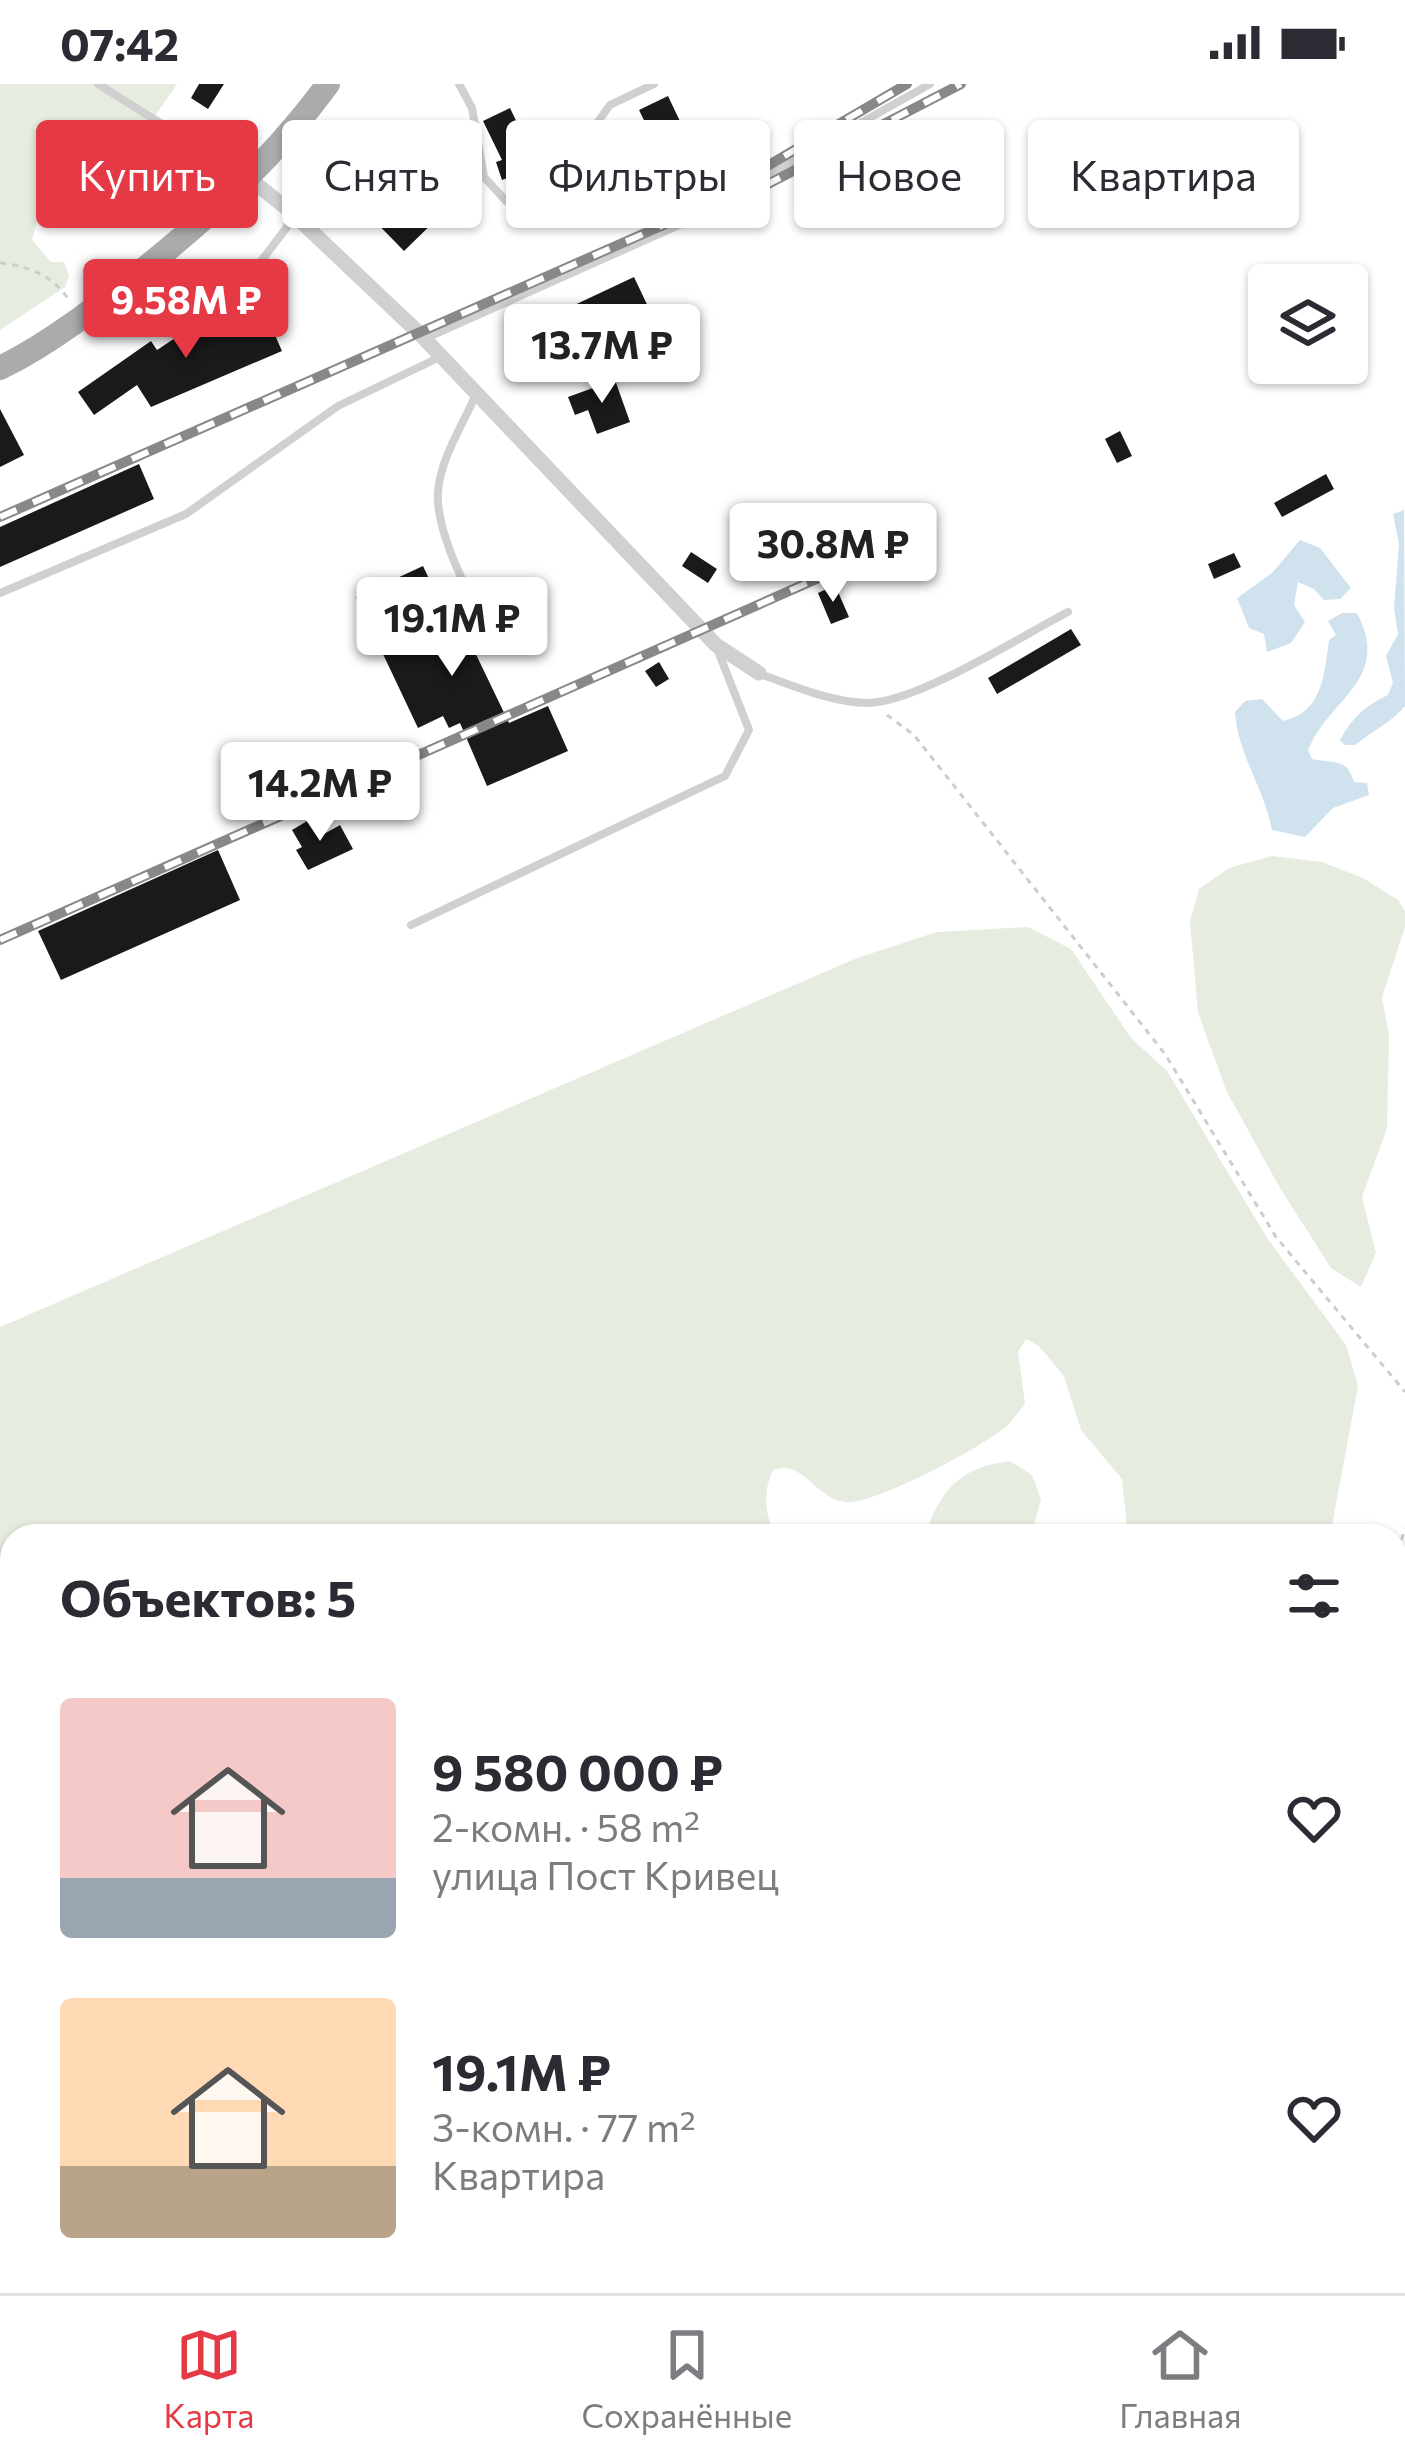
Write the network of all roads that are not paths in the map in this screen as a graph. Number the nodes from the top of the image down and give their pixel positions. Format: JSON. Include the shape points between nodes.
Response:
{"nodes":[{"id":1,"x":98,"y":84,"type":"edge"},
{"id":2,"x":328,"y":84,"type":"edge"},
{"id":3,"x":459,"y":84,"type":"edge"},
{"id":4,"x":655,"y":84,"type":"edge"},
{"id":5,"x":930,"y":84,"type":"edge"},
{"id":6,"x":156,"y":120,"type":"edge"},
{"id":7,"x":258,"y":169,"type":"edge"},
{"id":8,"x":258,"y":185,"type":"edge"},
{"id":9,"x":282,"y":205,"type":"edge"},
{"id":10,"x":191,"y":228,"type":"edge"},
{"id":11,"x":286,"y":228,"type":"edge"},
{"id":12,"x":308,"y":228,"type":"edge"},
{"id":13,"x":231,"y":301,"type":"dead end"},
{"id":14,"x":424,"y":339,"type":"junction"},
{"id":15,"x":440,"y":357,"type":"junction"},
{"id":16,"x":0,"y":368,"type":"edge"},
{"id":17,"x":476,"y":394,"type":"junction"},
{"id":18,"x":0,"y":593,"type":"edge"},
{"id":19,"x":1068,"y":612,"type":"dead end"},
{"id":20,"x":716,"y":645,"type":"junction"},
{"id":21,"x":495,"y":650,"type":"dead end"},
{"id":22,"x":759,"y":673,"type":"joint"},
{"id":23,"x":411,"y":926,"type":"dead end"}],
"edges":[{"from":1,"to":6,"type":"lane"},
{"from":2,"to":7,"type":"main road"},
{"from":3,"to":4,"type":"lane","via":[[472,108],[484,177],[506,201],[557,178],[610,105]]},
{"from":5,"to":14,"type":"lane","via":[[680,225]]},
{"from":8,"to":9,"type":"street"},
{"from":10,"to":16,"type":"main road","via":[[79,321]]},
{"from":11,"to":13,"type":"lane"},
{"from":12,"to":14,"type":"street"},
{"from":14,"to":15,"type":"street"},
{"from":15,"to":17,"type":"street"},
{"from":15,"to":18,"type":"lane","via":[[338,406],[186,514]]},
{"from":17,"to":20,"type":"street"},
{"from":17,"to":21,"type":"lane","via":[[450,448],[438,517]]},
{"from":19,"to":22,"type":"lane","via":[[921,689],[871,703],[828,698]]},
{"from":20,"to":22,"type":"street"},
{"from":20,"to":23,"type":"lane","via":[[749,730],[725,776]]}]}
